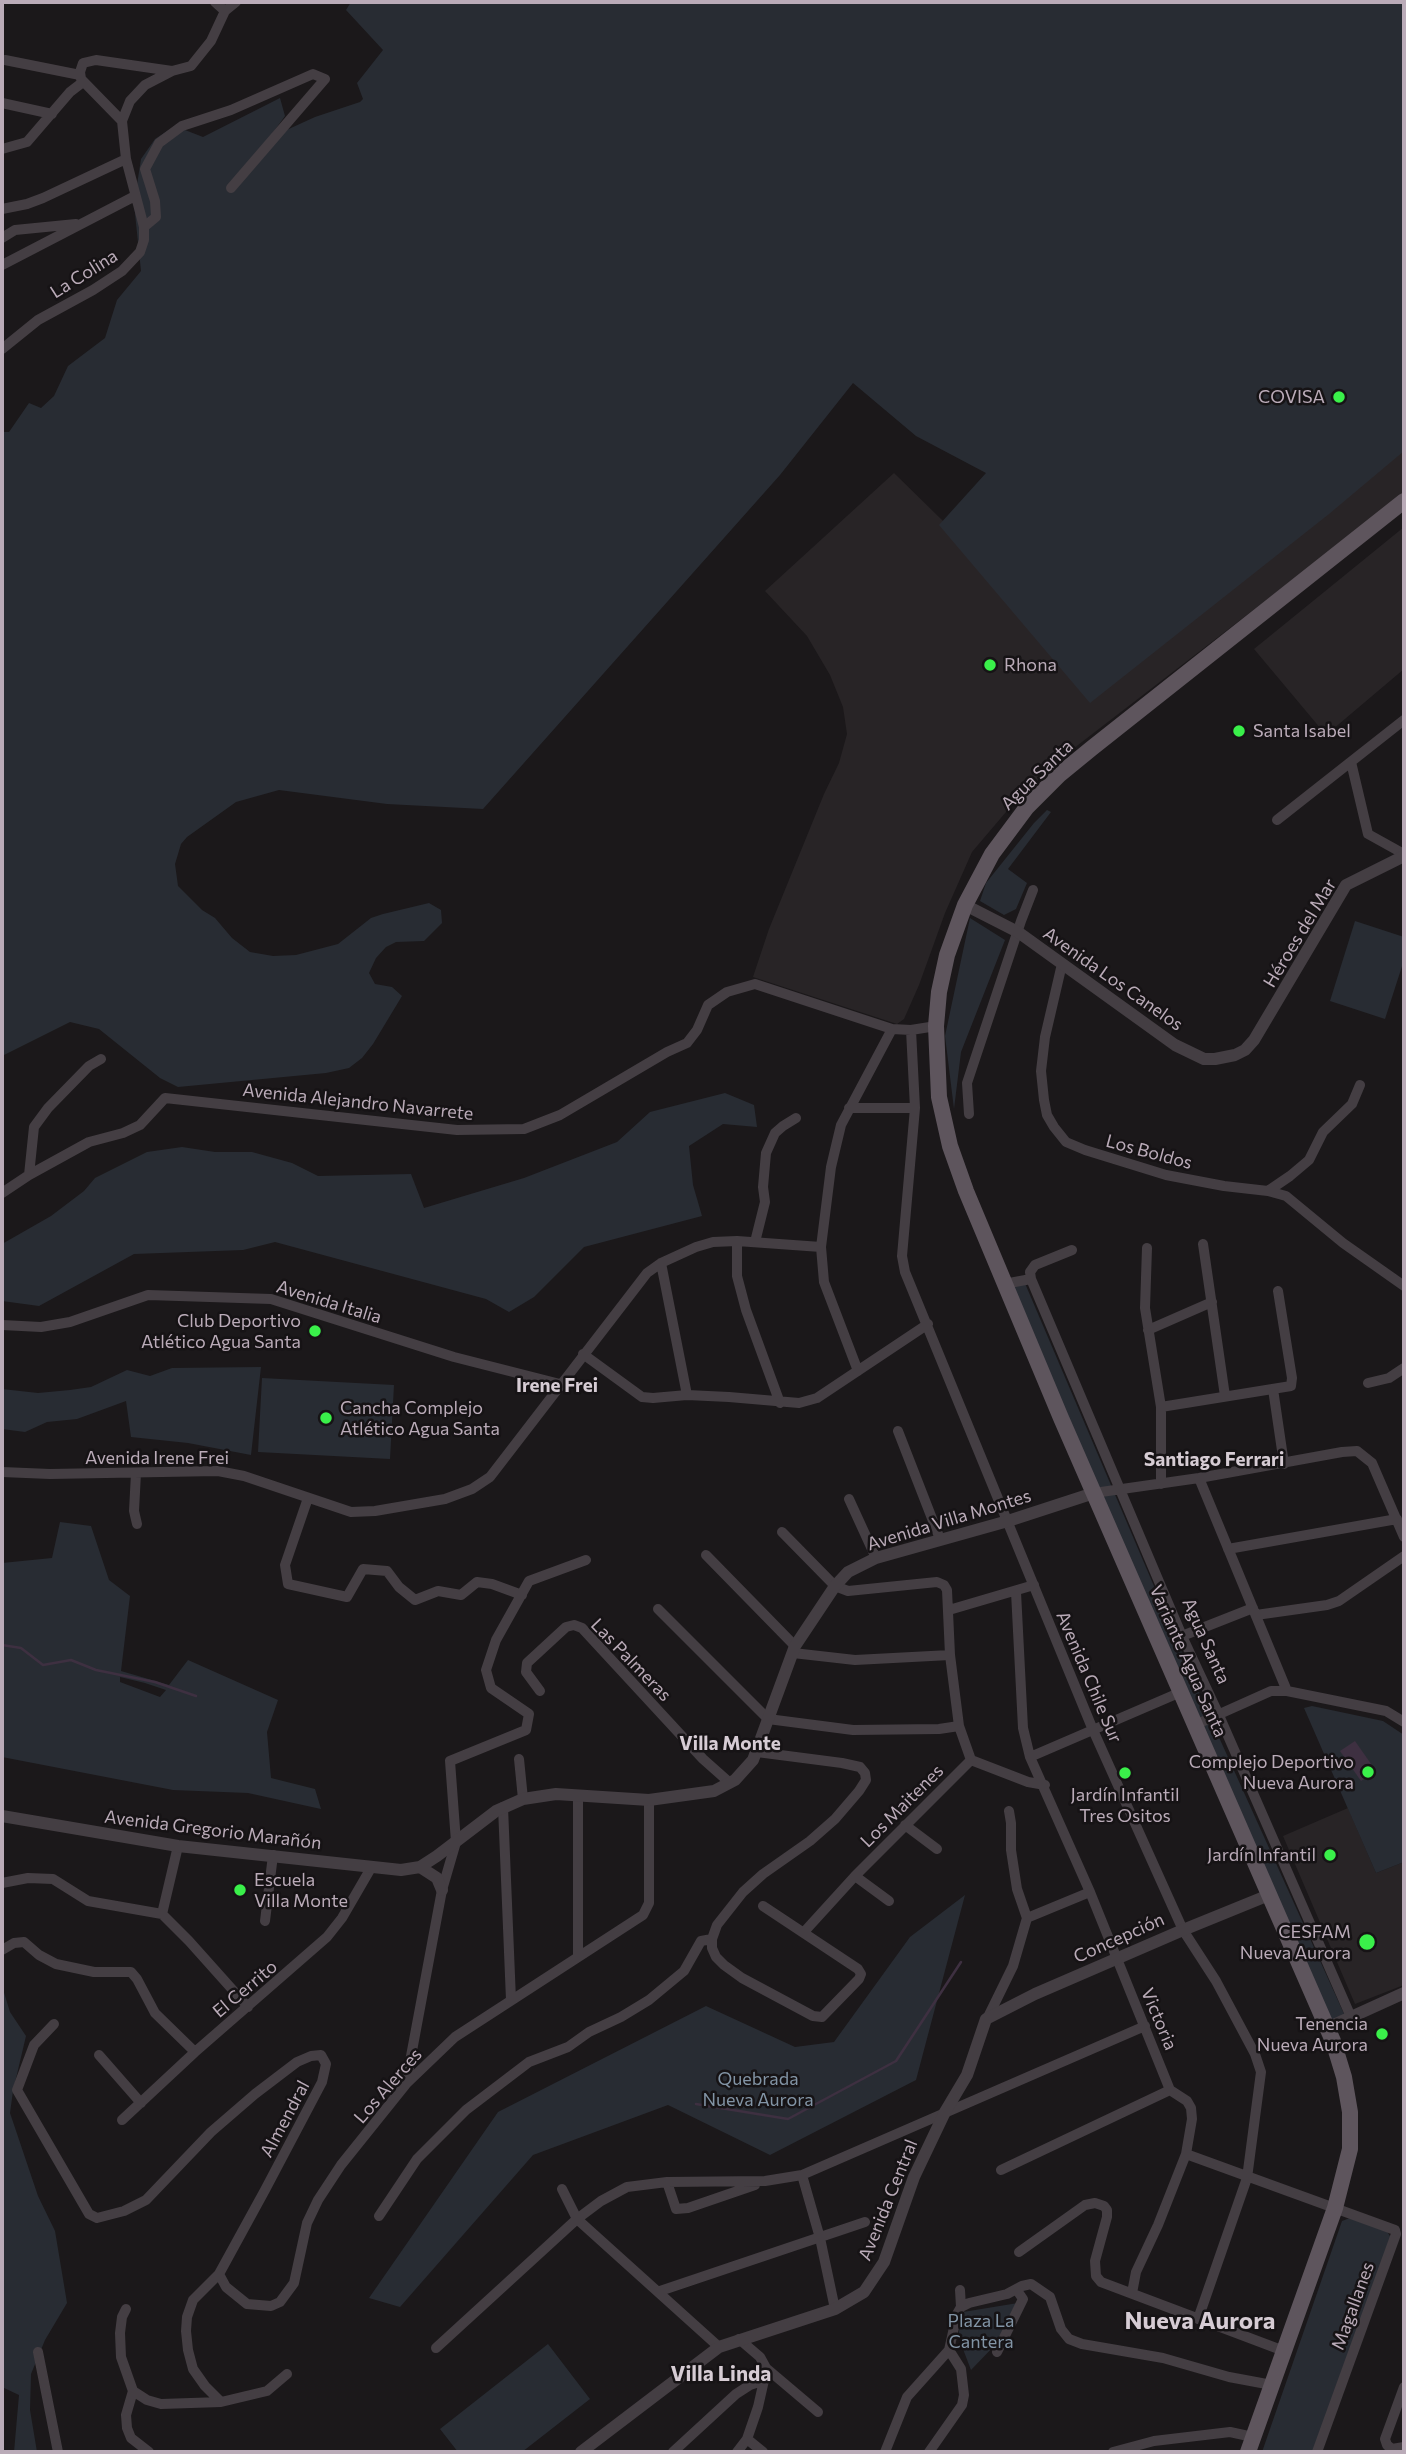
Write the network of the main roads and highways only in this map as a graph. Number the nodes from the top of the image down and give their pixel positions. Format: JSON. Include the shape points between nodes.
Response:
{"nodes":[{"id":1,"x":1404,"y":502,"type":"edge"},
{"id":2,"x":1094,"y":1493,"type":"joint"},
{"id":3,"x":1251,"y":2445,"type":"edge"}],
"edges":[{"from":1,"to":2,"type":"main road","name":"Agua Santa","via":[[1059,775],[1027,807],[992,854],[965,905],[947,956],[936,1026],[939,1097],[950,1146]]},
{"from":2,"to":3,"type":"main road","name":"Variante Agua Santa","via":[[1327,2028],[1344,2077],[1350,2149],[1335,2208]]}]}
